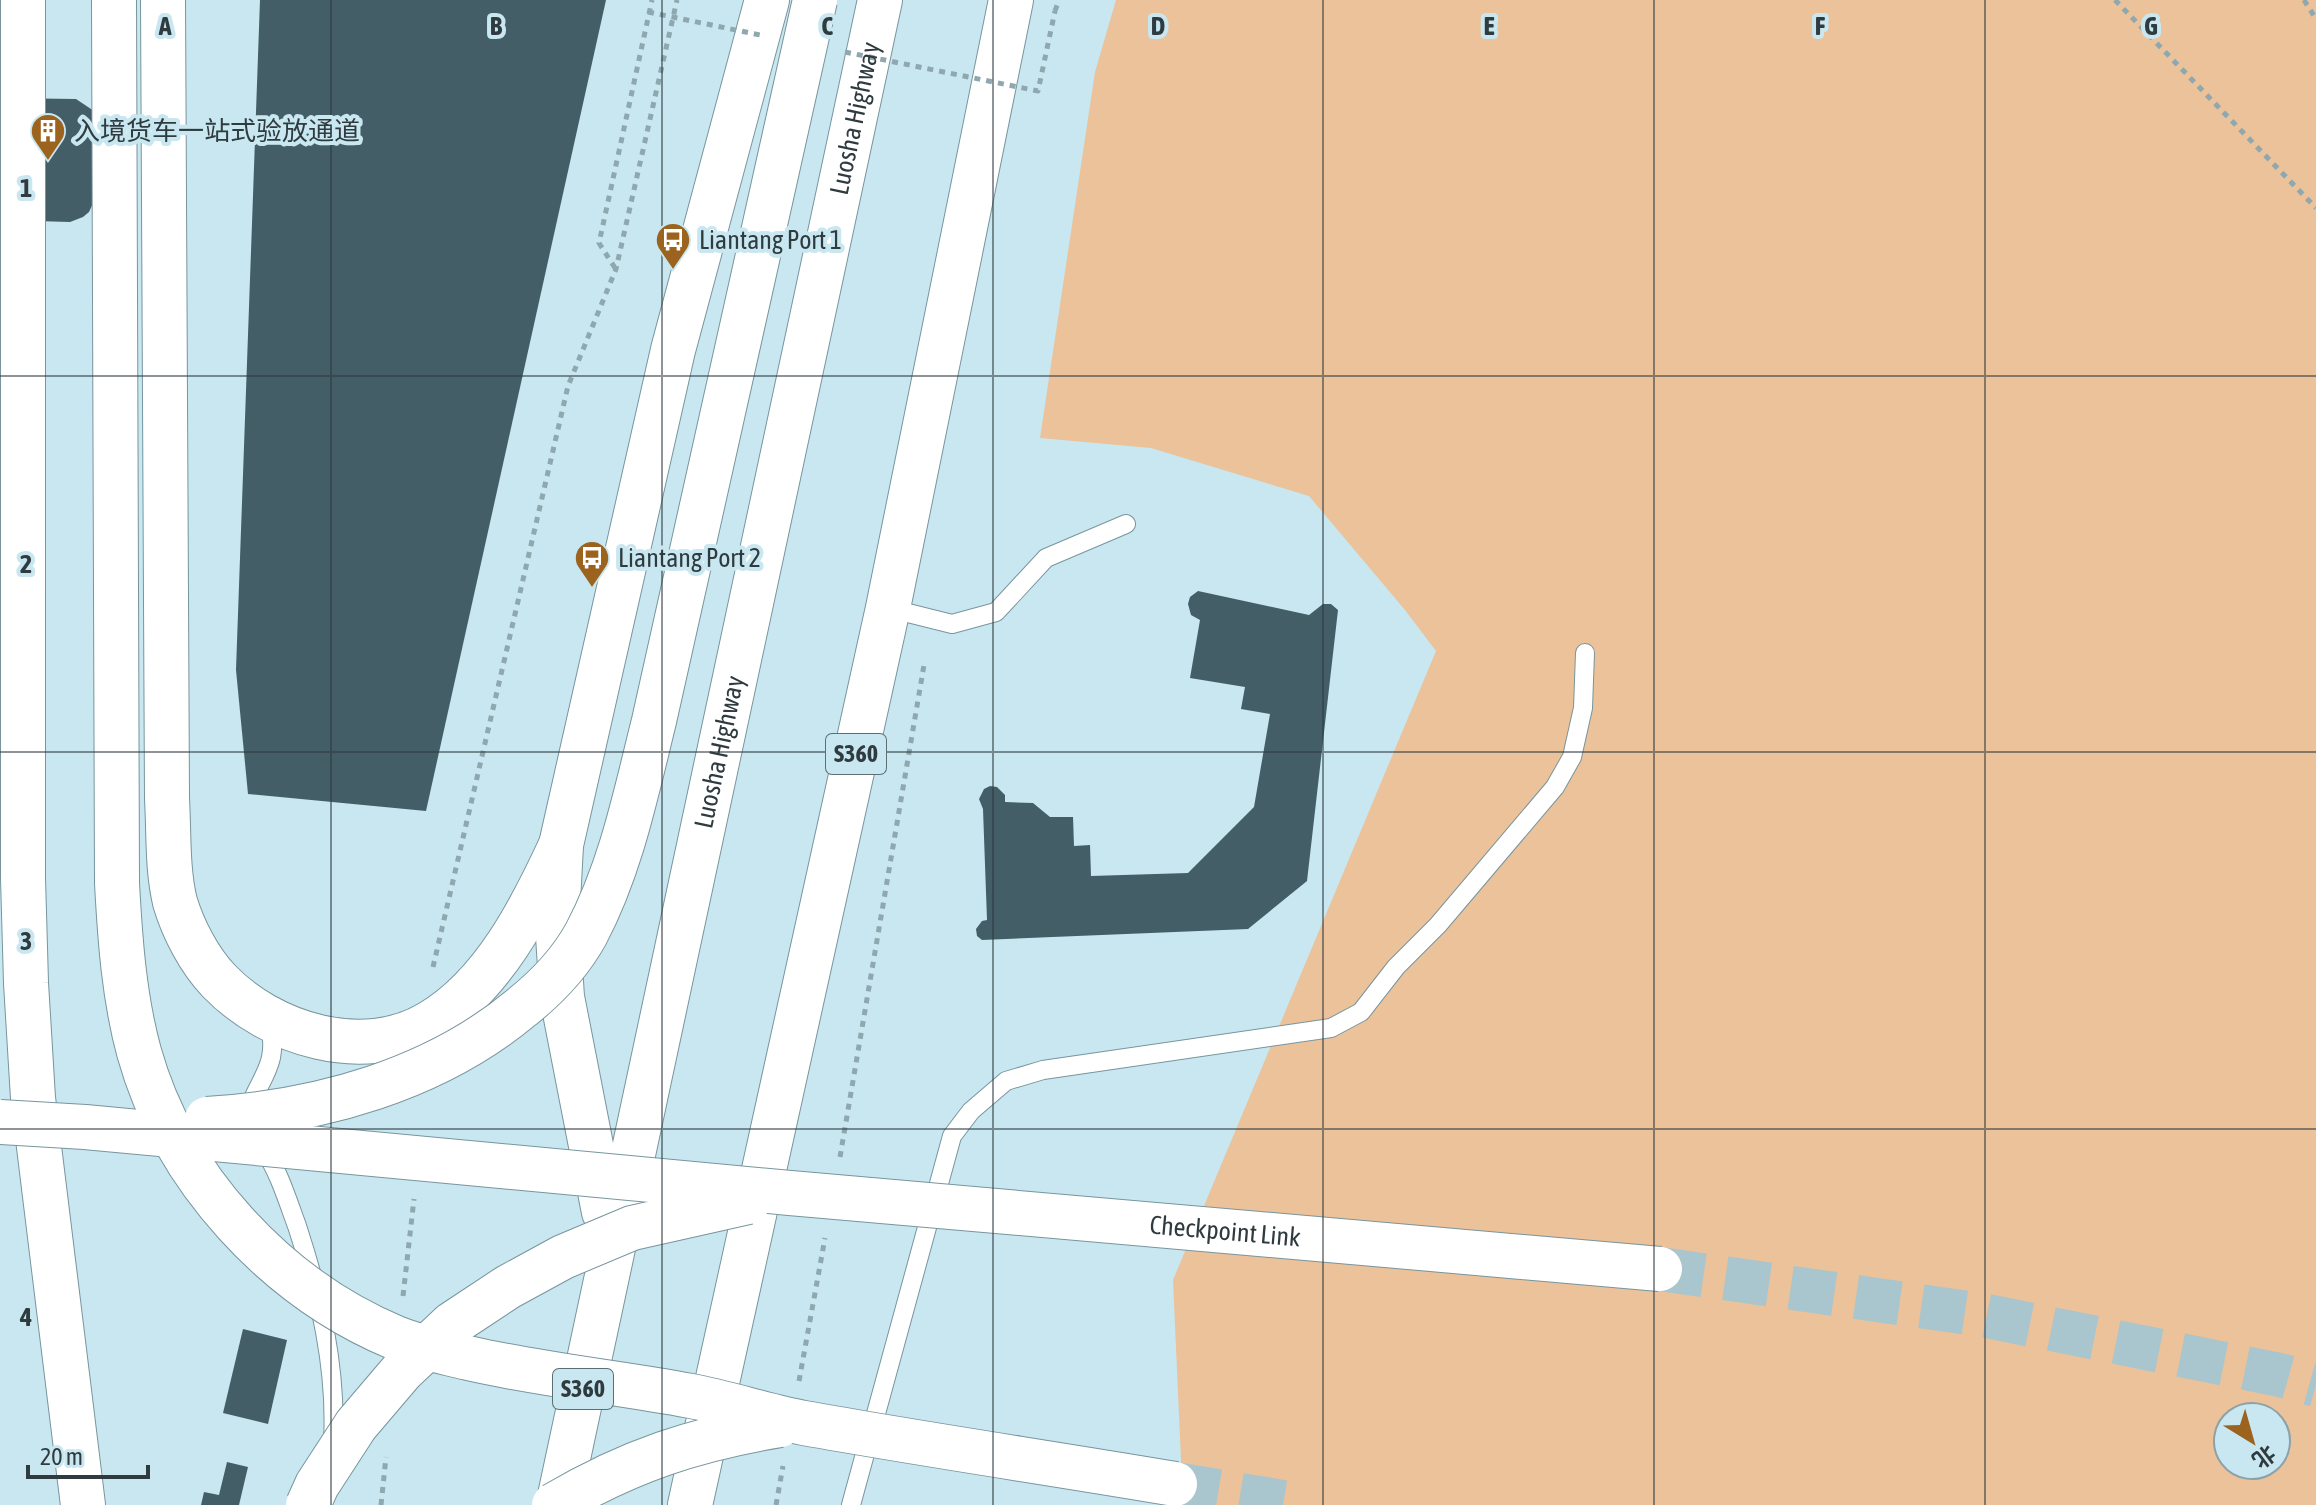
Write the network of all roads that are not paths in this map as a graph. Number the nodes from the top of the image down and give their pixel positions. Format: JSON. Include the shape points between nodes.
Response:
{"nodes":[{"id":1,"x":23,"y":0,"type":"edge"},
{"id":2,"x":114,"y":0,"type":"edge"},
{"id":3,"x":163,"y":0,"type":"edge"},
{"id":4,"x":815,"y":0,"type":"edge"},
{"id":5,"x":880,"y":0,"type":"edge"},
{"id":6,"x":1011,"y":0,"type":"edge"},
{"id":7,"x":770,"y":19,"type":"edge"},
{"id":8,"x":1126,"y":524,"type":"dead end"},
{"id":9,"x":888,"y":608,"type":"junction"},
{"id":10,"x":1585,"y":653,"type":"dead end"},
{"id":11,"x":561,"y":845,"type":"junction"},
{"id":12,"x":268,"y":1018,"type":"junction"},
{"id":13,"x":0,"y":1122,"type":"edge"},
{"id":14,"x":85,"y":1127,"type":"junction"},
{"id":15,"x":790,"y":1193,"type":"junction"},
{"id":16,"x":1660,"y":1269,"type":"tunnel mouth"},
{"id":17,"x":607,"y":1272,"type":"junction"},
{"id":18,"x":794,"y":1421,"type":"junction"},
{"id":19,"x":1175,"y":1484,"type":"tunnel mouth"},
{"id":20,"x":83,"y":1505,"type":"edge"},
{"id":21,"x":308,"y":1505,"type":"edge"},
{"id":22,"x":329,"y":1505,"type":"edge"},
{"id":23,"x":556,"y":1505,"type":"edge"},
{"id":24,"x":690,"y":1505,"type":"edge"},
{"id":25,"x":851,"y":1505,"type":"edge"}],
"edges":[{"from":1,"to":20,"type":"main road","via":[[26,983],[33,1098]]},
{"from":2,"to":18,"type":"main road","bridge":true,"via":[[117,883],[130,1002],[156,1101],[206,1187],[242,1232],[289,1276],[397,1338],[523,1370],[694,1397]]},
{"from":3,"to":12,"type":"main road","via":[[171,868],[175,901],[204,962],[219,981]]},
{"from":4,"to":14,"type":"main road","bridge":true,"via":[[654,721],[608,889],[584,937],[549,985],[507,1020],[459,1052],[404,1077],[283,1111]]},
{"from":5,"to":17,"type":"main road","name":"Luosha Highway","number":"S360"},
{"from":6,"to":9,"type":"main road","number":"S360"},
{"from":7,"to":11,"type":"main road","via":[[673,350]]},
{"from":8,"to":9,"type":"lane","via":[[1046,558],[996,612],[952,624]]},
{"from":9,"to":24,"type":"main road","number":"S360"},
{"from":10,"to":25,"type":"lane","via":[[1583,708],[1572,757],[1555,787],[1361,1012],[1331,1028],[1043,1070],[1006,1081],[971,1111],[952,1136]]},
{"from":11,"to":12,"type":"main road","via":[[513,938],[465,996],[430,1023],[398,1038],[367,1043],[308,1034]]},
{"from":11,"to":17,"type":"main road","via":[[557,921],[562,997],[600,1185]]},
{"from":12,"to":22,"type":"lane","via":[[273,1053],[244,1121],[282,1182],[313,1274],[327,1337],[334,1435]]},
{"from":13,"to":14,"type":"main road","bridge":true},
{"from":14,"to":15,"type":"main road","name":"Checkpoint Link","bridge":true},
{"from":15,"to":16,"type":"main road","name":"Checkpoint Link","bridge":true},
{"from":15,"to":21,"type":"main road","bridge":true,"via":[[632,1228],[563,1257],[452,1324],[356,1425]]},
{"from":17,"to":23,"type":"main road","name":"Luosha Highway","number":"S360"},
{"from":18,"to":19,"type":"main road","bridge":true},
{"from":18,"to":23,"type":"main road","bridge":true,"via":[[658,1454]]}]}
